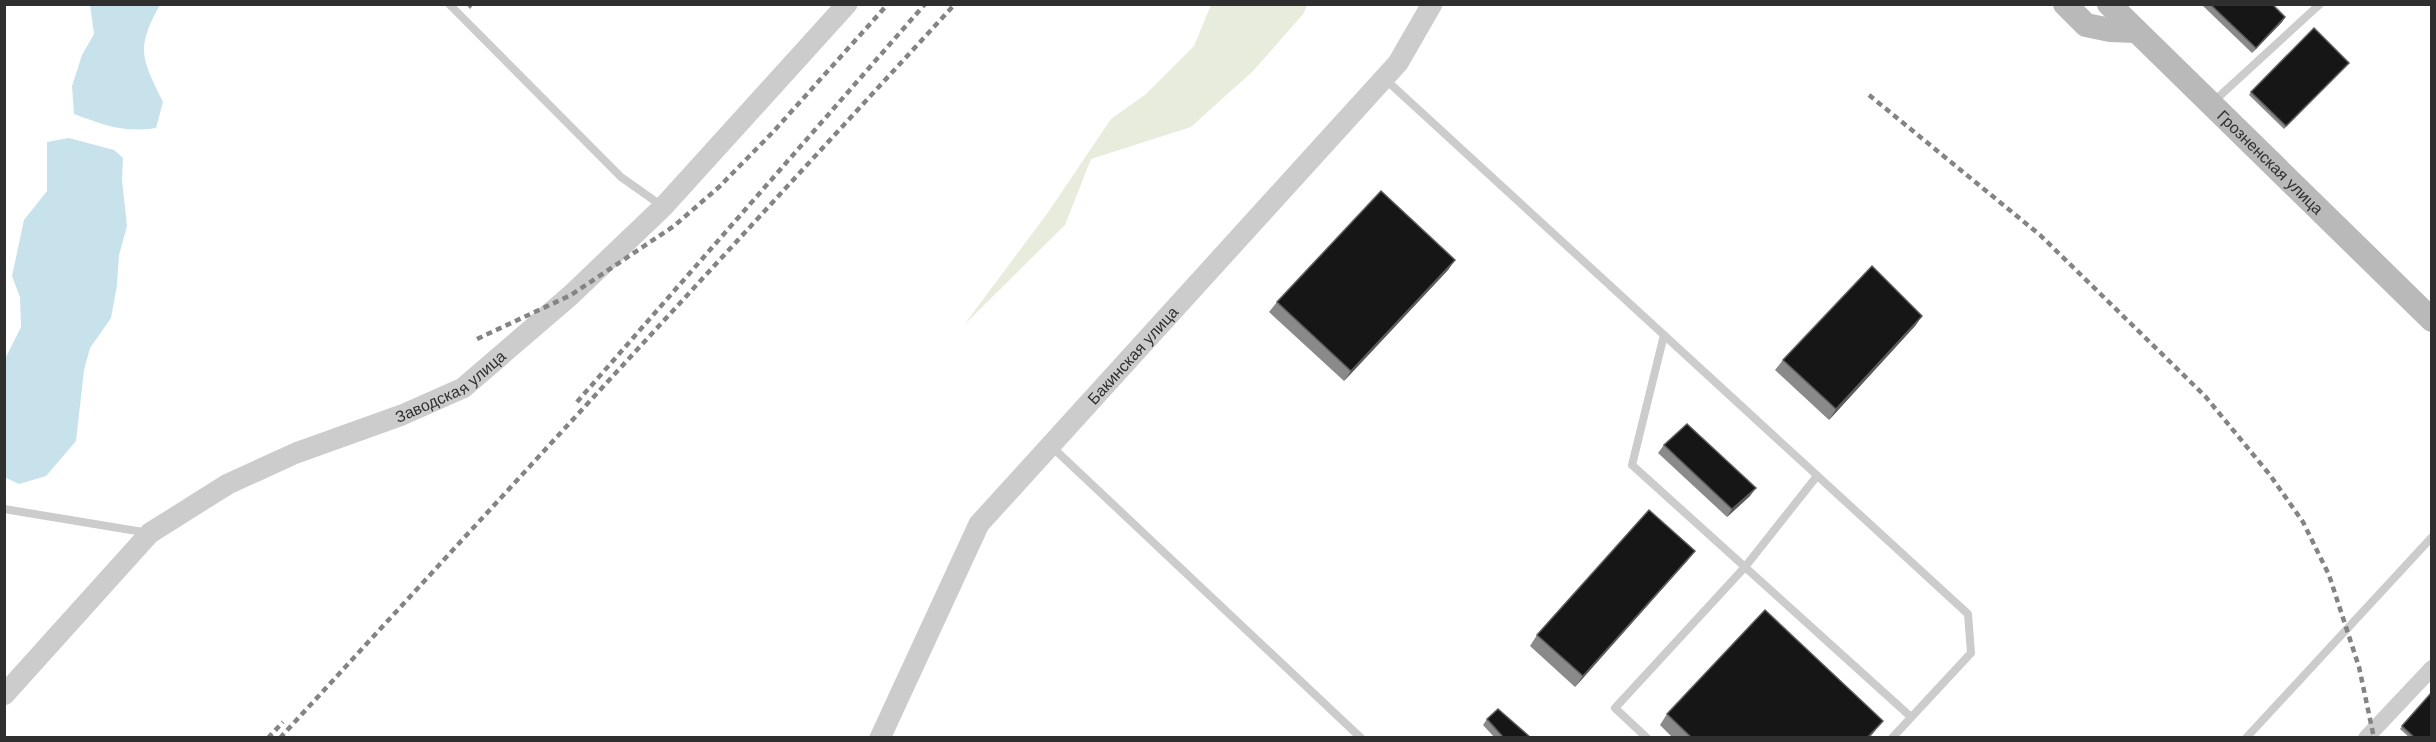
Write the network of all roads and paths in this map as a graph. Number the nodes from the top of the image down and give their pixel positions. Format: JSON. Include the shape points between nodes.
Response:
{"nodes":[{"id":1,"x":449,"y":4,"type":"edge"},
{"id":2,"x":847,"y":4,"type":"edge"},
{"id":3,"x":1432,"y":4,"type":"edge"},
{"id":4,"x":2065,"y":4,"type":"edge"},
{"id":5,"x":2109,"y":4,"type":"edge"},
{"id":6,"x":2136,"y":4,"type":"edge"},
{"id":7,"x":2320,"y":4,"type":"edge"},
{"id":8,"x":2136,"y":31,"type":"junction"},
{"id":9,"x":1385,"y":78,"type":"junction"},
{"id":10,"x":2212,"y":103,"type":"junction"},
{"id":11,"x":663,"y":207,"type":"junction"},
{"id":12,"x":2432,"y":320,"type":"edge"},
{"id":13,"x":1664,"y":335,"type":"junction"},
{"id":14,"x":1051,"y":446,"type":"junction"},
{"id":15,"x":1817,"y":476,"type":"junction"},
{"id":16,"x":4,"y":509,"type":"edge"},
{"id":17,"x":150,"y":533,"type":"junction"},
{"id":18,"x":2432,"y":537,"type":"edge"},
{"id":19,"x":1745,"y":567,"type":"junction"},
{"id":20,"x":2432,"y":668,"type":"edge"},
{"id":21,"x":4,"y":695,"type":"edge"},
{"id":22,"x":1911,"y":717,"type":"junction"},
{"id":23,"x":880,"y":738,"type":"edge"},
{"id":24,"x":1361,"y":738,"type":"edge"},
{"id":25,"x":1647,"y":738,"type":"edge"},
{"id":26,"x":1892,"y":738,"type":"edge"},
{"id":27,"x":2246,"y":738,"type":"edge"},
{"id":28,"x":2366,"y":738,"type":"edge"}],
"edges":[{"from":1,"to":11,"type":"lane","via":[[621,177]]},
{"from":2,"to":11,"type":"street","name":"Заводская улица"},
{"from":3,"to":9,"type":"street","name":"Бакинская улица"},
{"from":4,"to":8,"type":"main road","via":[[2086,25]]},
{"from":5,"to":8,"type":"main road","name":"Грозненская улица"},
{"from":6,"to":8,"type":"main road"},
{"from":7,"to":10,"type":"lane"},
{"from":8,"to":10,"type":"main road","name":"Грозненская улица"},
{"from":9,"to":13,"type":"lane"},
{"from":9,"to":14,"type":"street","name":"Бакинская улица"},
{"from":10,"to":12,"type":"main road","name":"Грозненская улица"},
{"from":11,"to":17,"type":"street","name":"Заводская улица","via":[[571,295],[463,388],[228,484]]},
{"from":13,"to":15,"type":"lane"},
{"from":13,"to":19,"type":"lane","via":[[1632,465]]},
{"from":14,"to":23,"type":"street","name":"Бакинская улица","via":[[979,524]]},
{"from":14,"to":24,"type":"lane"},
{"from":15,"to":19,"type":"lane"},
{"from":15,"to":22,"type":"lane","via":[[1968,614],[1971,653]]},
{"from":16,"to":17,"type":"lane"},
{"from":17,"to":21,"type":"street","name":"Заводская улица"},
{"from":18,"to":27,"type":"lane"},
{"from":19,"to":22,"type":"lane"},
{"from":19,"to":25,"type":"lane","via":[[1615,708]]},
{"from":20,"to":28,"type":"street"},
{"from":22,"to":26,"type":"lane"}]}
